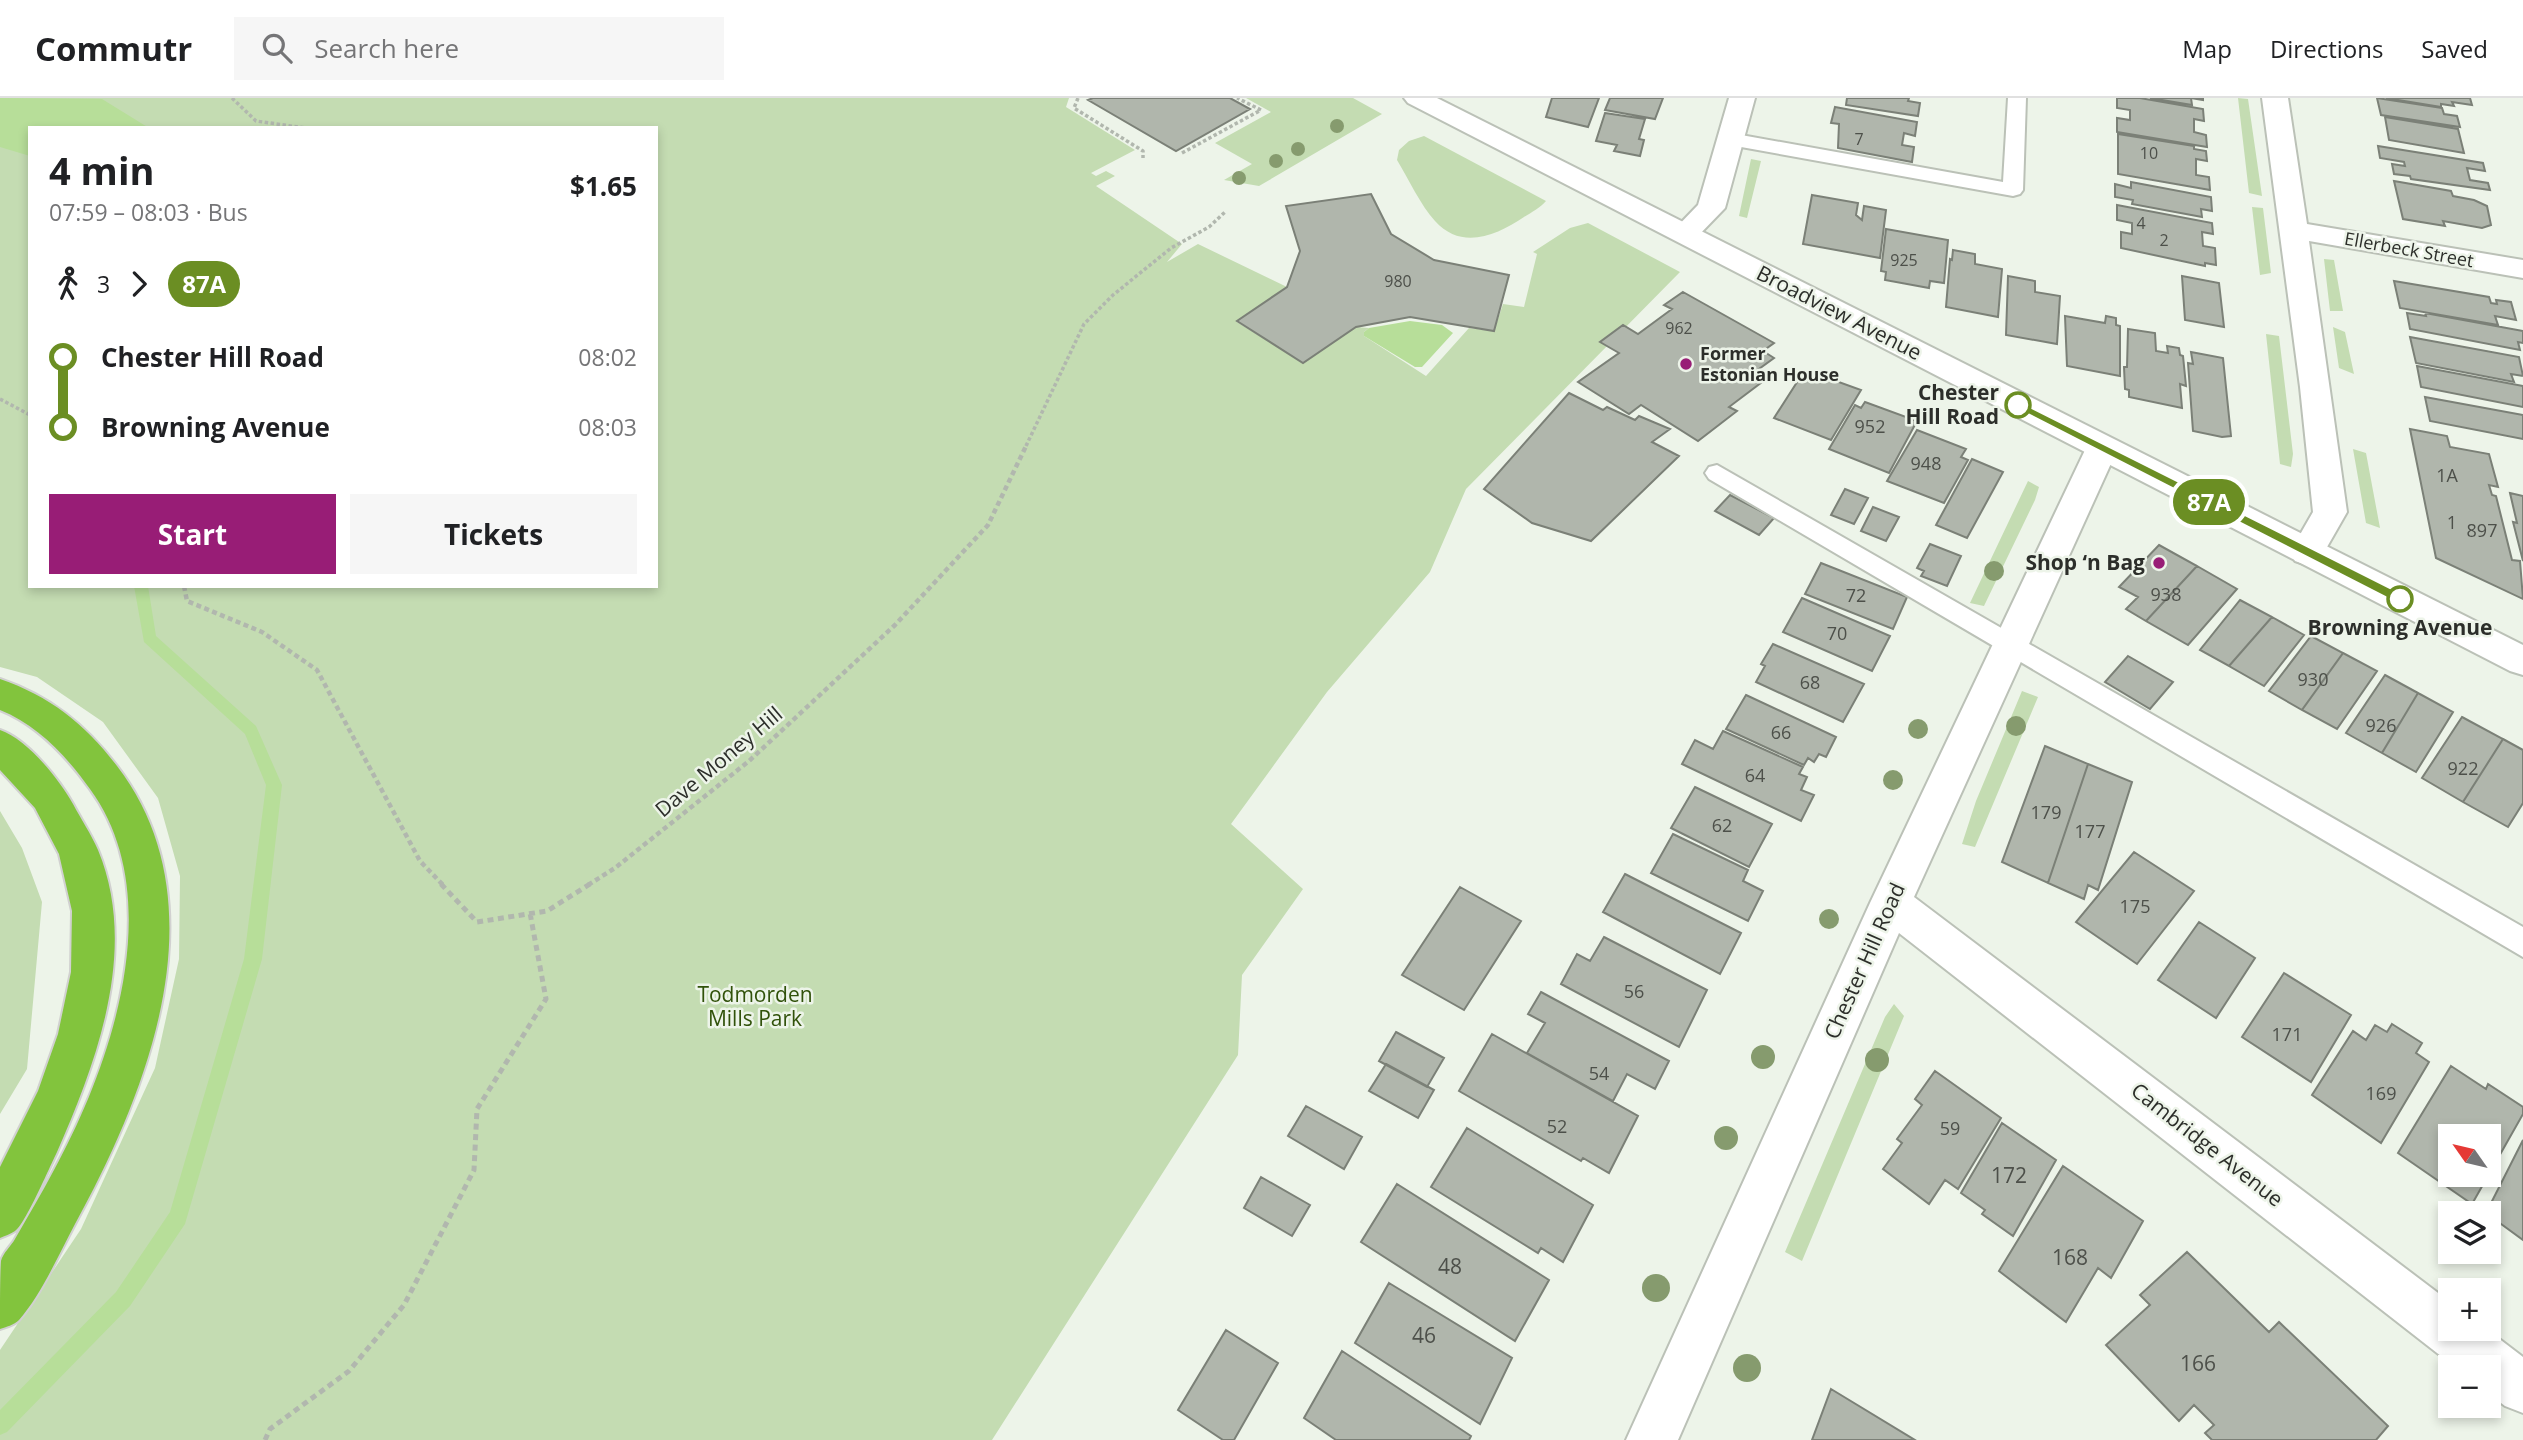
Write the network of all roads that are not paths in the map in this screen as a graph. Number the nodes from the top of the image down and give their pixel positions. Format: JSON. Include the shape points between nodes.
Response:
{"nodes":[{"id":1,"x":1417,"y":98,"type":"edge"},
{"id":2,"x":1742,"y":98,"type":"edge"},
{"id":3,"x":2017,"y":98,"type":"edge"},
{"id":4,"x":2275,"y":98,"type":"edge"},
{"id":5,"x":1730,"y":139,"type":"junction"},
{"id":6,"x":2295,"y":230,"type":"junction"},
{"id":7,"x":1685,"y":233,"type":"junction"},
{"id":8,"x":2523,"y":269,"type":"edge"},
{"id":9,"x":2102,"y":448,"type":"junction"},
{"id":10,"x":1717,"y":472,"type":"dead end"},
{"id":11,"x":2307,"y":552,"type":"junction"},
{"id":12,"x":2013,"y":644,"type":"junction"},
{"id":13,"x":2523,"y":661,"type":"edge"},
{"id":14,"x":0,"y":694,"type":"edge"},
{"id":15,"x":0,"y":745,"type":"edge"},
{"id":16,"x":1891,"y":902,"type":"junction"},
{"id":17,"x":2523,"y":943,"type":"edge"},
{"id":18,"x":0,"y":1214,"type":"edge"},
{"id":19,"x":0,"y":1305,"type":"edge"},
{"id":20,"x":2523,"y":1388,"type":"edge"},
{"id":21,"x":1652,"y":1440,"type":"edge"}],
"edges":[{"from":1,"to":7,"type":"street","name":"Broadview Avenue"},
{"from":2,"to":5,"type":"street"},
{"from":3,"to":5,"type":"lane","via":[[2013,190]]},
{"from":4,"to":6,"type":"street"},
{"from":5,"to":7,"type":"street","via":[[1711,208]]},
{"from":6,"to":8,"type":"street","name":"Ellerbeck Street"},
{"from":6,"to":11,"type":"street","via":[[2330,512]]},
{"from":7,"to":9,"type":"street","name":"Broadview Avenue"},
{"from":9,"to":11,"type":"street","name":"Broadview Avenue"},
{"from":9,"to":12,"type":"street","name":"Chester Hill Road"},
{"from":10,"to":12,"type":"lane"},
{"from":11,"to":13,"type":"street","name":"Broadview Avenue"},
{"from":12,"to":16,"type":"street","name":"Chester Hill Road"},
{"from":12,"to":17,"type":"lane"},
{"from":14,"to":19,"type":"highway","via":[[23,703],[65,732],[122,802],[139,846],[149,907],[144,993],[123,1072],[59,1209]]},
{"from":15,"to":18,"type":"highway","via":[[32,773],[62,813],[87,875],[94,943],[90,998],[69,1071]]},
{"from":16,"to":20,"type":"street","name":"Cambridge Avenue"},
{"from":16,"to":21,"type":"street","name":"Chester Hill Road"}]}
